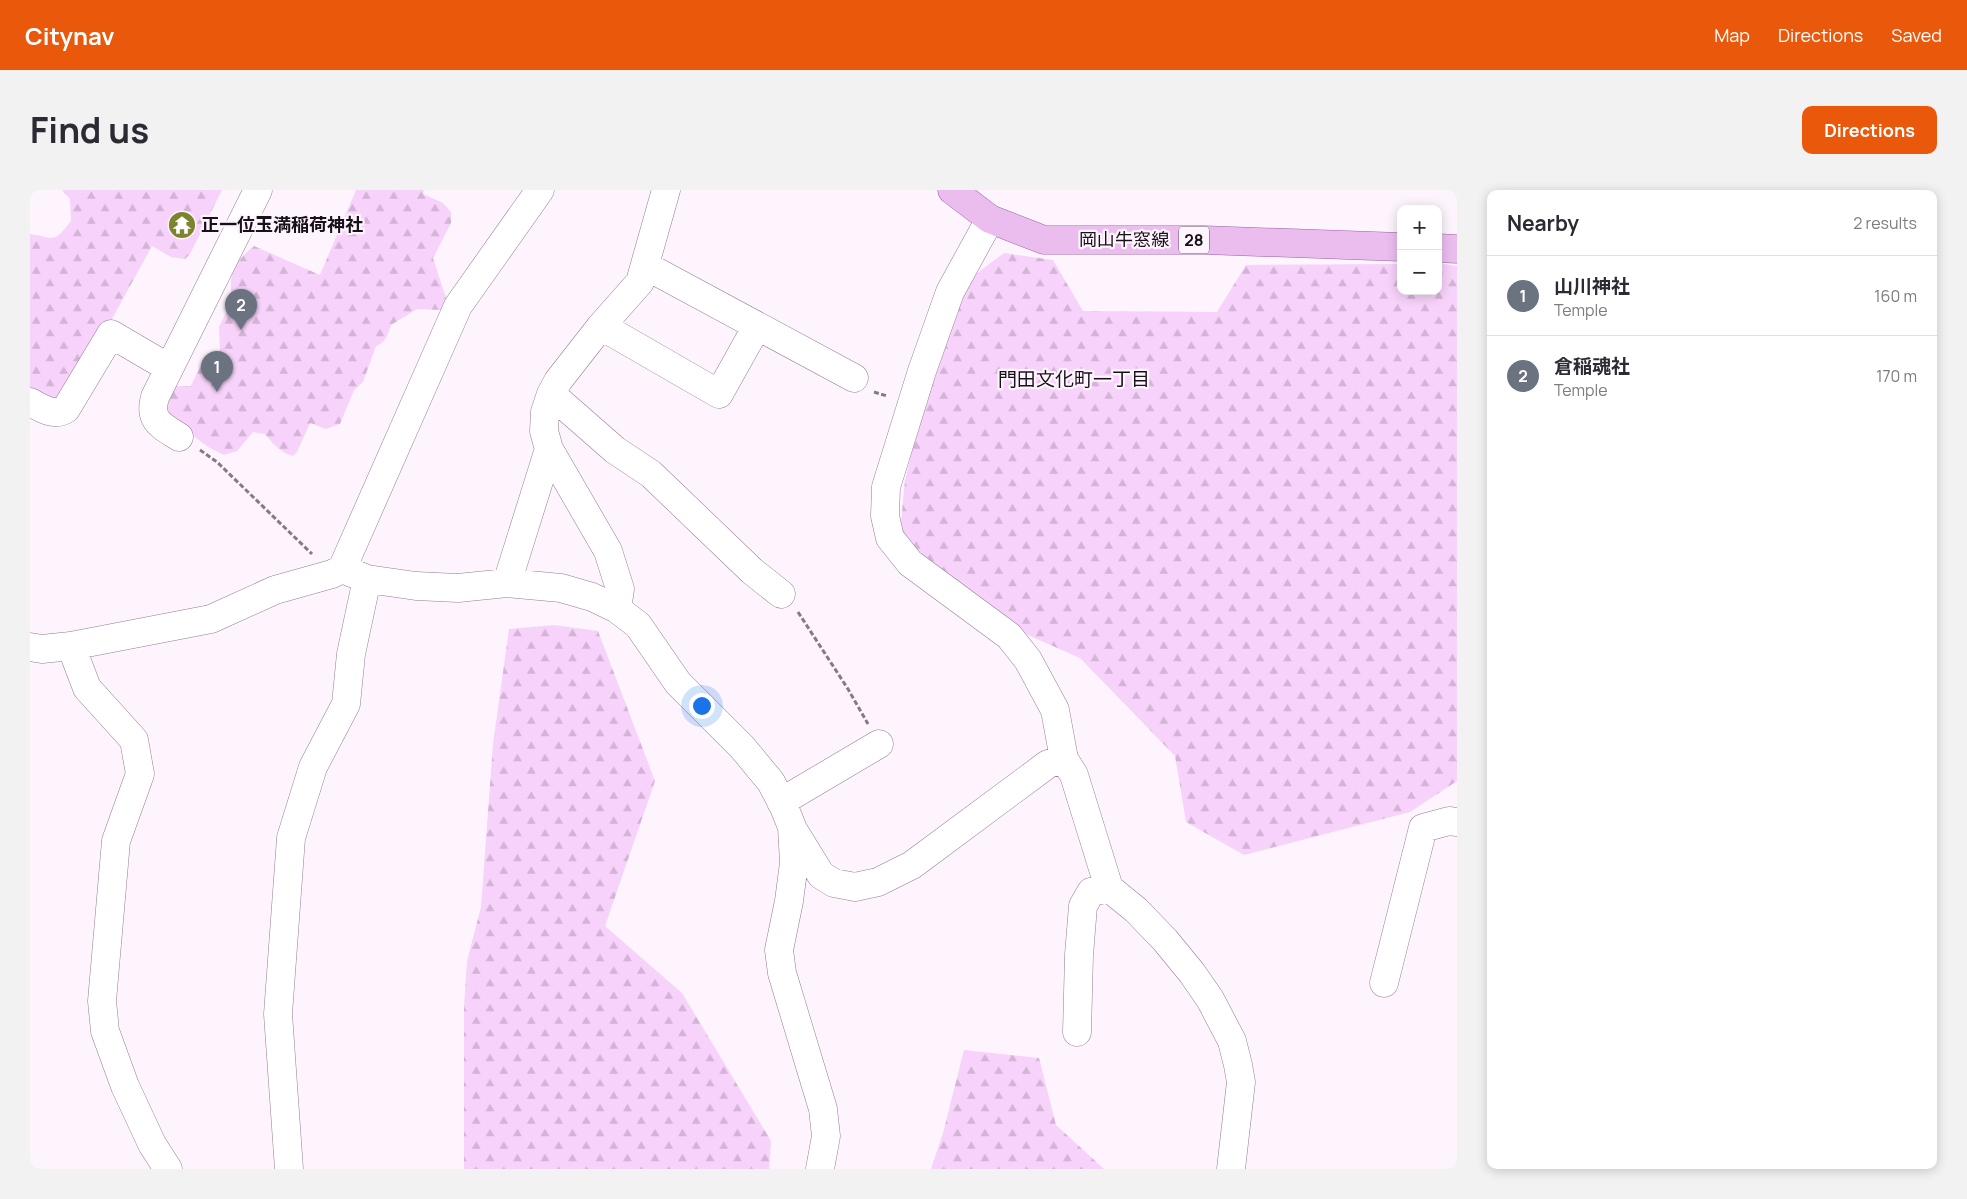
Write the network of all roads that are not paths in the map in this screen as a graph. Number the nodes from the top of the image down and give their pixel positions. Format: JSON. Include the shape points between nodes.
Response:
{"nodes":[{"id":1,"x":258,"y":190,"type":"edge"},
{"id":2,"x":540,"y":190,"type":"edge"},
{"id":3,"x":666,"y":190,"type":"edge"},
{"id":4,"x":952,"y":190,"type":"edge"},
{"id":5,"x":990,"y":219,"type":"junction"},
{"id":6,"x":1397,"y":247,"type":"edge"},
{"id":7,"x":1442,"y":248,"type":"edge"},
{"id":8,"x":1457,"y":249,"type":"edge"},
{"id":9,"x":646,"y":266,"type":"junction"},
{"id":10,"x":601,"y":326,"type":"junction"},
{"id":11,"x":757,"y":326,"type":"junction"},
{"id":12,"x":169,"y":368,"type":"junction"},
{"id":13,"x":854,"y":378,"type":"road end"},
{"id":14,"x":551,"y":394,"type":"junction"},
{"id":15,"x":30,"y":402,"type":"edge"},
{"id":16,"x":179,"y":437,"type":"road end"},
{"id":17,"x":549,"y":449,"type":"junction"},
{"id":18,"x":337,"y":572,"type":"junction"},
{"id":19,"x":367,"y":580,"type":"junction"},
{"id":20,"x":507,"y":583,"type":"junction"},
{"id":21,"x":781,"y":594,"type":"road end"},
{"id":22,"x":617,"y":609,"type":"junction"},
{"id":23,"x":30,"y":630,"type":"edge"},
{"id":24,"x":71,"y":646,"type":"junction"},
{"id":25,"x":30,"y":647,"type":"edge"},
{"id":26,"x":879,"y":744,"type":"road end"},
{"id":27,"x":1064,"y":759,"type":"junction"},
{"id":28,"x":782,"y":802,"type":"junction"},
{"id":29,"x":1457,"y":822,"type":"edge"},
{"id":30,"x":792,"y":827,"type":"junction"},
{"id":31,"x":1109,"y":888,"type":"junction"},
{"id":32,"x":1384,"y":984,"type":"dead end"},
{"id":33,"x":1077,"y":1032,"type":"dead end"},
{"id":34,"x":168,"y":1169,"type":"edge"},
{"id":35,"x":289,"y":1169,"type":"edge"},
{"id":36,"x":820,"y":1169,"type":"edge"},
{"id":37,"x":1231,"y":1169,"type":"edge"}],
"edges":[{"from":1,"to":12,"type":"street"},
{"from":2,"to":18,"type":"street","via":[[458,306]]},
{"from":3,"to":9,"type":"street"},
{"from":4,"to":5,"type":"main road","name":"岡山牛窓線","number":"28"},
{"from":5,"to":6,"type":"main road","name":"岡山牛窓線","number":"28","via":[[1044,240],[1204,240]]},
{"from":5,"to":27,"type":"street","via":[[950,292],[922,371],[886,487],[885,516],[890,538],[910,564],[1009,636],[1028,660],[1055,710]]},
{"from":7,"to":8,"type":"main road"},
{"from":9,"to":10,"type":"street","via":[[640,282]]},
{"from":9,"to":11,"type":"street"},
{"from":10,"to":11,"type":"street","via":[[719,394]]},
{"from":10,"to":14,"type":"street"},
{"from":11,"to":13,"type":"street"},
{"from":12,"to":15,"type":"street","via":[[112,334],[66,409],[53,412]]},
{"from":12,"to":16,"type":"street","via":[[155,397],[153,414],[162,426]]},
{"from":14,"to":17,"type":"street","via":[[545,412],[544,431]]},
{"from":14,"to":21,"type":"street","via":[[615,450],[652,474],[752,571]]},
{"from":17,"to":20,"type":"street"},
{"from":17,"to":22,"type":"street","via":[[608,551],[620,589]]},
{"from":18,"to":19,"type":"street"},
{"from":18,"to":24,"type":"street","via":[[275,590],[211,619]]},
{"from":19,"to":20,"type":"street","via":[[458,588]]},
{"from":19,"to":35,"type":"street","via":[[351,654],[346,704],[313,767],[291,838],[278,1014]]},
{"from":20,"to":22,"type":"street","via":[[561,588]]},
{"from":22,"to":28,"type":"street","via":[[638,625],[678,683],[742,747],[771,782]]},
{"from":23,"to":24,"type":"street"},
{"from":24,"to":25,"type":"street"},
{"from":24,"to":34,"type":"street","via":[[88,688],[134,740],[140,774],[116,841],[102,1001],[105,1031],[125,1086],[152,1144]]},
{"from":26,"to":28,"type":"street"},
{"from":27,"to":30,"type":"street","via":[[1048,764],[912,865],[878,882],[855,887],[834,883],[821,875]]},
{"from":27,"to":31,"type":"street","via":[[1074,775]]},
{"from":28,"to":30,"type":"street"},
{"from":29,"to":32,"type":"street","via":[[1450,820],[1423,828]]},
{"from":30,"to":36,"type":"street","via":[[794,863],[778,950],[823,1109],[826,1136]]},
{"from":31,"to":33,"type":"street","via":[[1091,892],[1083,906]]},
{"from":31,"to":37,"type":"street","via":[[1136,910],[1192,973],[1232,1041],[1241,1082]]}]}
